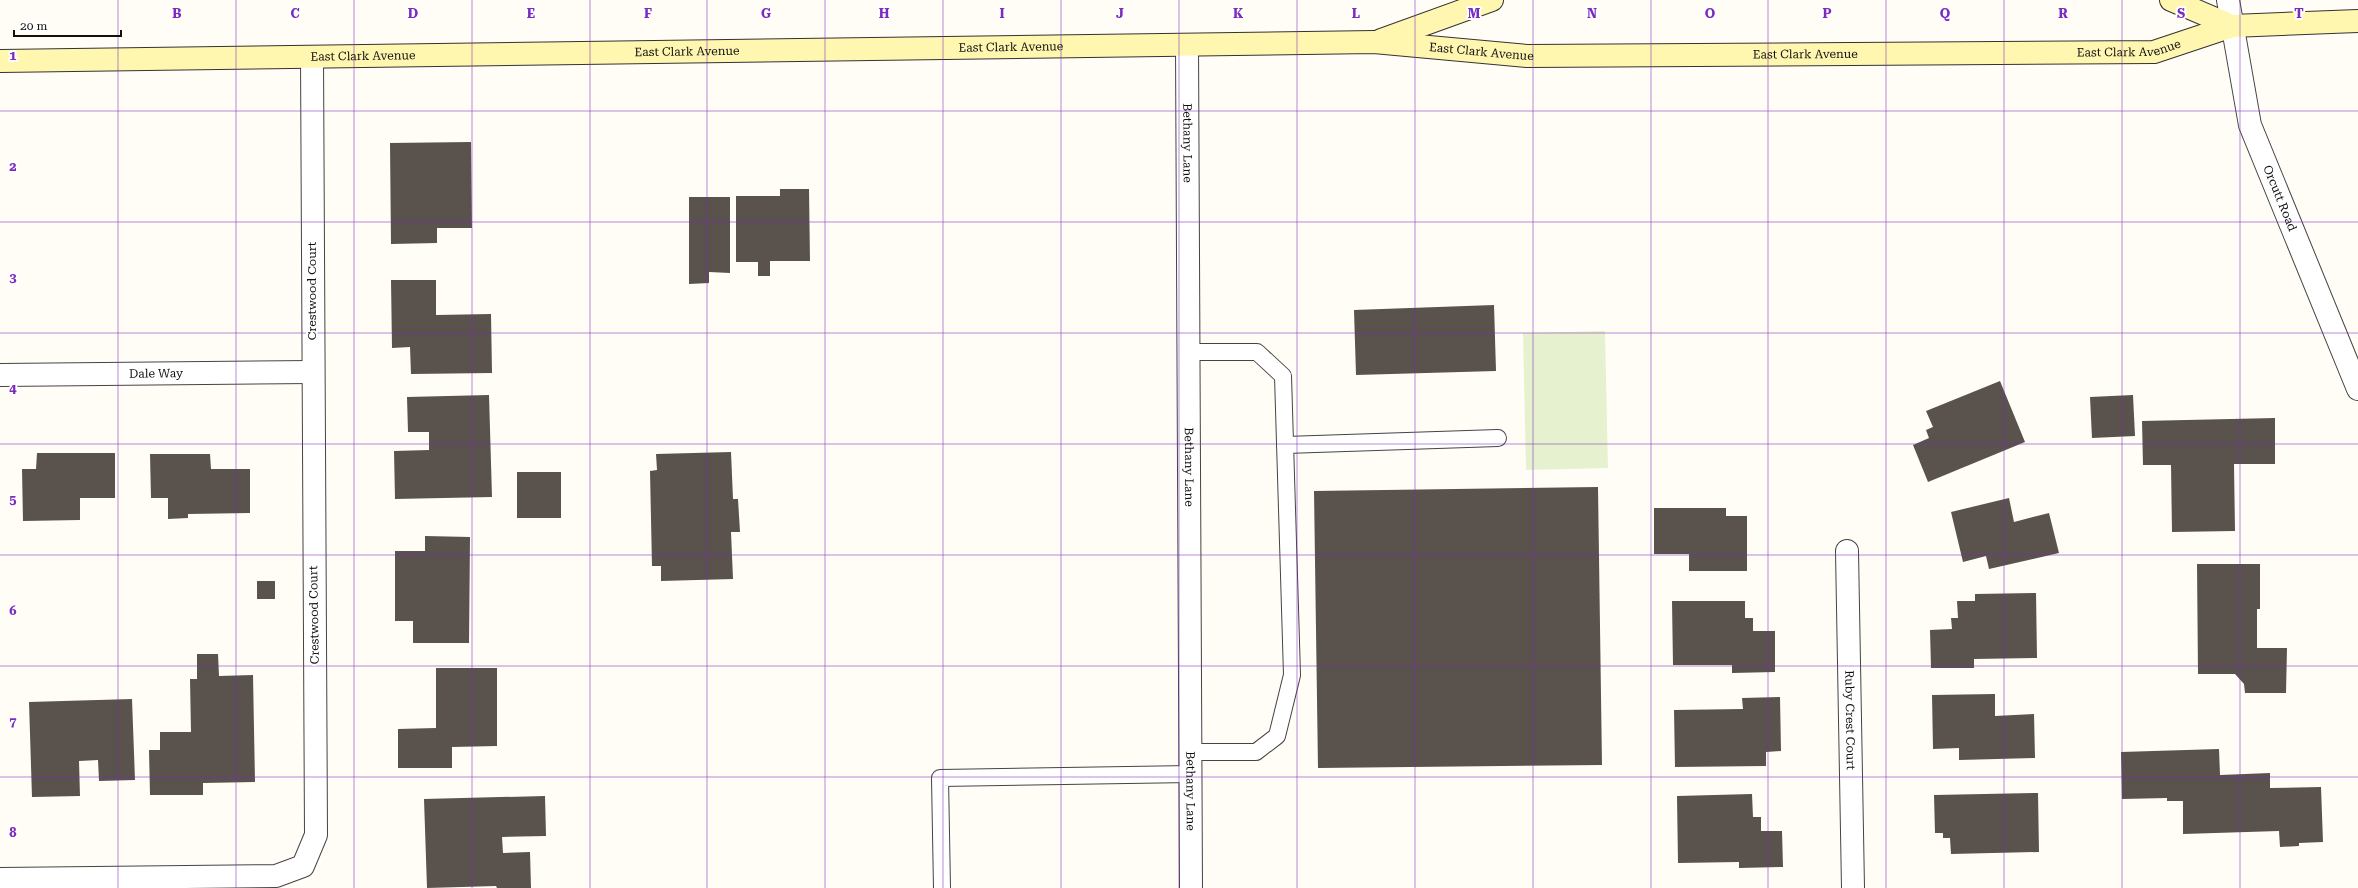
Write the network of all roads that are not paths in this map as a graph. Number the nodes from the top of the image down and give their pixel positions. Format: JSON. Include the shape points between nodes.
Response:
{"nodes":[{"id":1,"x":1492,"y":0,"type":"edge"},
{"id":2,"x":2171,"y":0,"type":"edge"},
{"id":3,"x":2228,"y":0,"type":"edge"},
{"id":4,"x":2358,"y":21,"type":"edge"},
{"id":5,"x":2232,"y":26,"type":"junction"},
{"id":6,"x":1374,"y":42,"type":"junction"},
{"id":7,"x":1187,"y":45,"type":"junction"},
{"id":8,"x":312,"y":57,"type":"junction"},
{"id":9,"x":0,"y":61,"type":"edge"},
{"id":10,"x":1188,"y":352,"type":"junction"},
{"id":11,"x":312,"y":372,"type":"junction"},
{"id":12,"x":0,"y":375,"type":"edge"},
{"id":13,"x":2358,"y":388,"type":"edge"},
{"id":14,"x":1498,"y":438,"type":"dead end"},
{"id":15,"x":1285,"y":445,"type":"junction"},
{"id":16,"x":1847,"y":551,"type":"dead end"},
{"id":17,"x":1191,"y":752,"type":"junction"},
{"id":18,"x":1191,"y":774,"type":"junction"},
{"id":19,"x":0,"y":880,"type":"edge"},
{"id":20,"x":942,"y":888,"type":"edge"},
{"id":21,"x":1191,"y":888,"type":"edge"},
{"id":22,"x":1853,"y":888,"type":"edge"}],
"edges":[{"from":1,"to":6,"type":"main road","name":"East Clark Avenue"},
{"from":2,"to":5,"type":"main road","name":"East Clark Avenue"},
{"from":3,"to":5,"type":"street","name":"Orcutt Road"},
{"from":4,"to":5,"type":"main road","name":"East Clark Avenue"},
{"from":5,"to":6,"type":"main road","name":"East Clark Avenue","via":[[2154,52],[1527,56]]},
{"from":5,"to":13,"type":"street","name":"Orcutt Road","via":[[2250,125]]},
{"from":6,"to":7,"type":"main road","name":"East Clark Avenue"},
{"from":7,"to":8,"type":"main road","name":"East Clark Avenue"},
{"from":7,"to":10,"type":"street","name":"Bethany Lane"},
{"from":8,"to":9,"type":"main road","name":"East Clark Avenue"},
{"from":8,"to":11,"type":"street","name":"Crestwood Court"},
{"from":10,"to":15,"type":"lane","via":[[1257,352],[1283,376]]},
{"from":10,"to":17,"type":"street","name":"Bethany Lane"},
{"from":11,"to":12,"type":"street","name":"Dale Way"},
{"from":11,"to":19,"type":"street","name":"Crestwood Court","via":[[316,835],[303,866],[276,876]]},
{"from":14,"to":15,"type":"lane"},
{"from":15,"to":17,"type":"lane","via":[[1292,675],[1277,736],[1256,752]]},
{"from":16,"to":22,"type":"street","name":"Ruby Crest Court"},
{"from":17,"to":18,"type":"street","name":"Bethany Lane"},
{"from":18,"to":20,"type":"lane","via":[[940,778]]},
{"from":18,"to":21,"type":"street","name":"Bethany Lane"}]}
